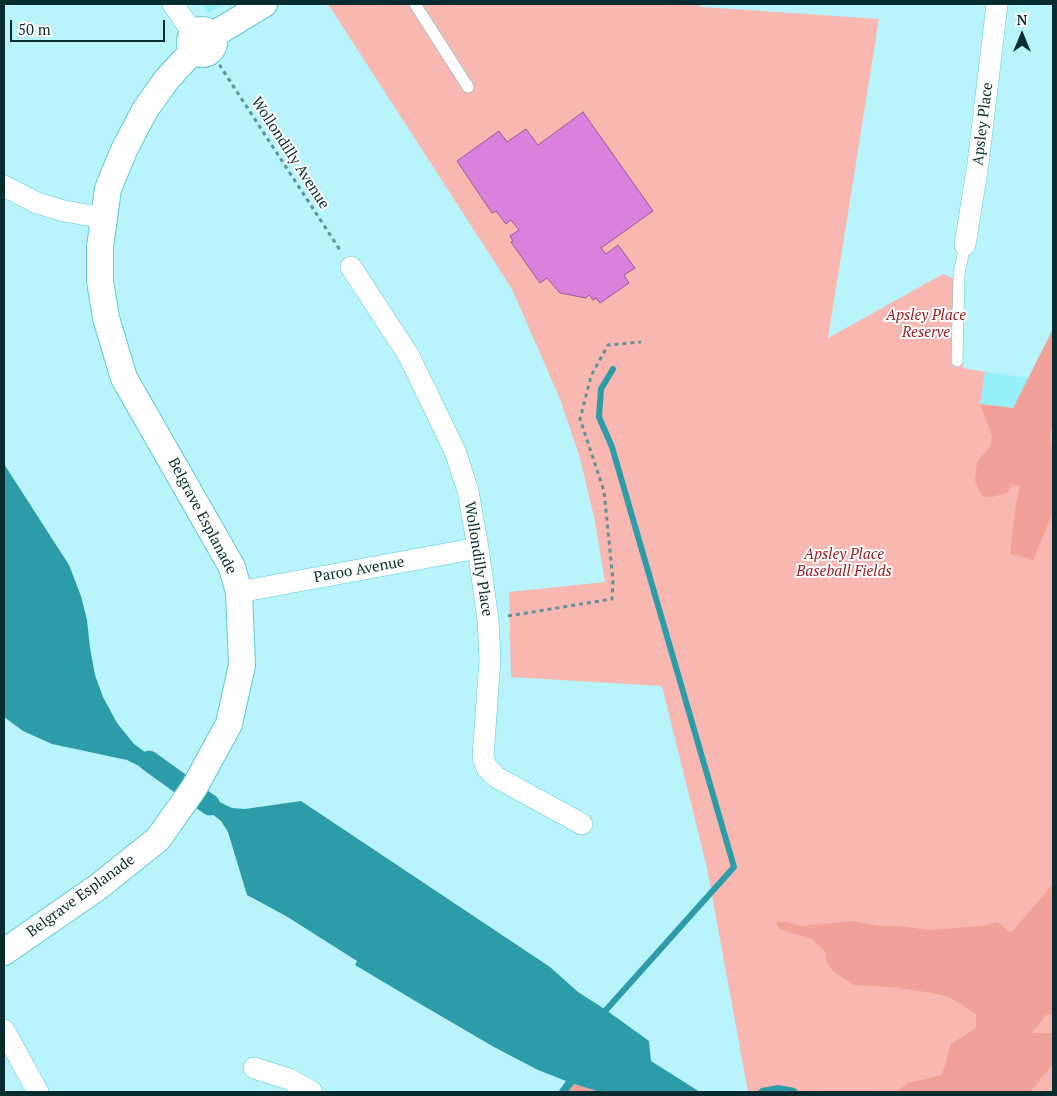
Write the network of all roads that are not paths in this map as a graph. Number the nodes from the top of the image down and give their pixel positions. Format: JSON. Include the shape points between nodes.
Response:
{"nodes":[{"id":1,"x":173,"y":4,"type":"edge"},
{"id":2,"x":264,"y":4,"type":"edge"},
{"id":3,"x":415,"y":4,"type":"edge"},
{"id":4,"x":997,"y":4,"type":"edge"},
{"id":5,"x":202,"y":43,"type":"junction"},
{"id":6,"x":468,"y":87,"type":"dead end"},
{"id":7,"x":4,"y":186,"type":"edge"},
{"id":8,"x":104,"y":218,"type":"junction"},
{"id":9,"x":965,"y":245,"type":"joint"},
{"id":10,"x":351,"y":267,"type":"road end"},
{"id":11,"x":957,"y":361,"type":"dead end"},
{"id":12,"x":478,"y":548,"type":"junction"},
{"id":13,"x":239,"y":592,"type":"junction"},
{"id":14,"x":582,"y":824,"type":"dead end"},
{"id":15,"x":4,"y":952,"type":"edge"},
{"id":16,"x":4,"y":1030,"type":"edge"},
{"id":17,"x":254,"y":1068,"type":"dead end"},
{"id":18,"x":38,"y":1092,"type":"edge"},
{"id":19,"x":312,"y":1092,"type":"edge"}],
"edges":[{"from":1,"to":5,"type":"street"},
{"from":2,"to":5,"type":"street","name":"Belgrave Esplanade"},
{"from":3,"to":6,"type":"lane"},
{"from":4,"to":9,"type":"street","name":"Apsley Place"},
{"from":5,"to":8,"type":"street","name":"Belgrave Esplanade","via":[[167,79],[145,110],[108,189]]},
{"from":7,"to":8,"type":"street","via":[[37,203]]},
{"from":8,"to":13,"type":"street","name":"Belgrave Esplanade","via":[[100,281],[106,318],[124,378],[232,567]]},
{"from":9,"to":11,"type":"lane","via":[[960,274]]},
{"from":10,"to":12,"type":"street","name":"Wollondilly Place","via":[[409,356],[455,451],[468,492]]},
{"from":12,"to":13,"type":"street","name":"Paroo Avenue"},
{"from":12,"to":14,"type":"street","name":"Wollondilly Place","via":[[490,659],[483,757],[487,768],[496,777]]},
{"from":13,"to":15,"type":"street","name":"Belgrave Esplanade","via":[[242,664],[229,724],[191,793],[158,839],[98,887]]},
{"from":16,"to":18,"type":"street"},
{"from":17,"to":19,"type":"street","via":[[289,1079]]}]}
